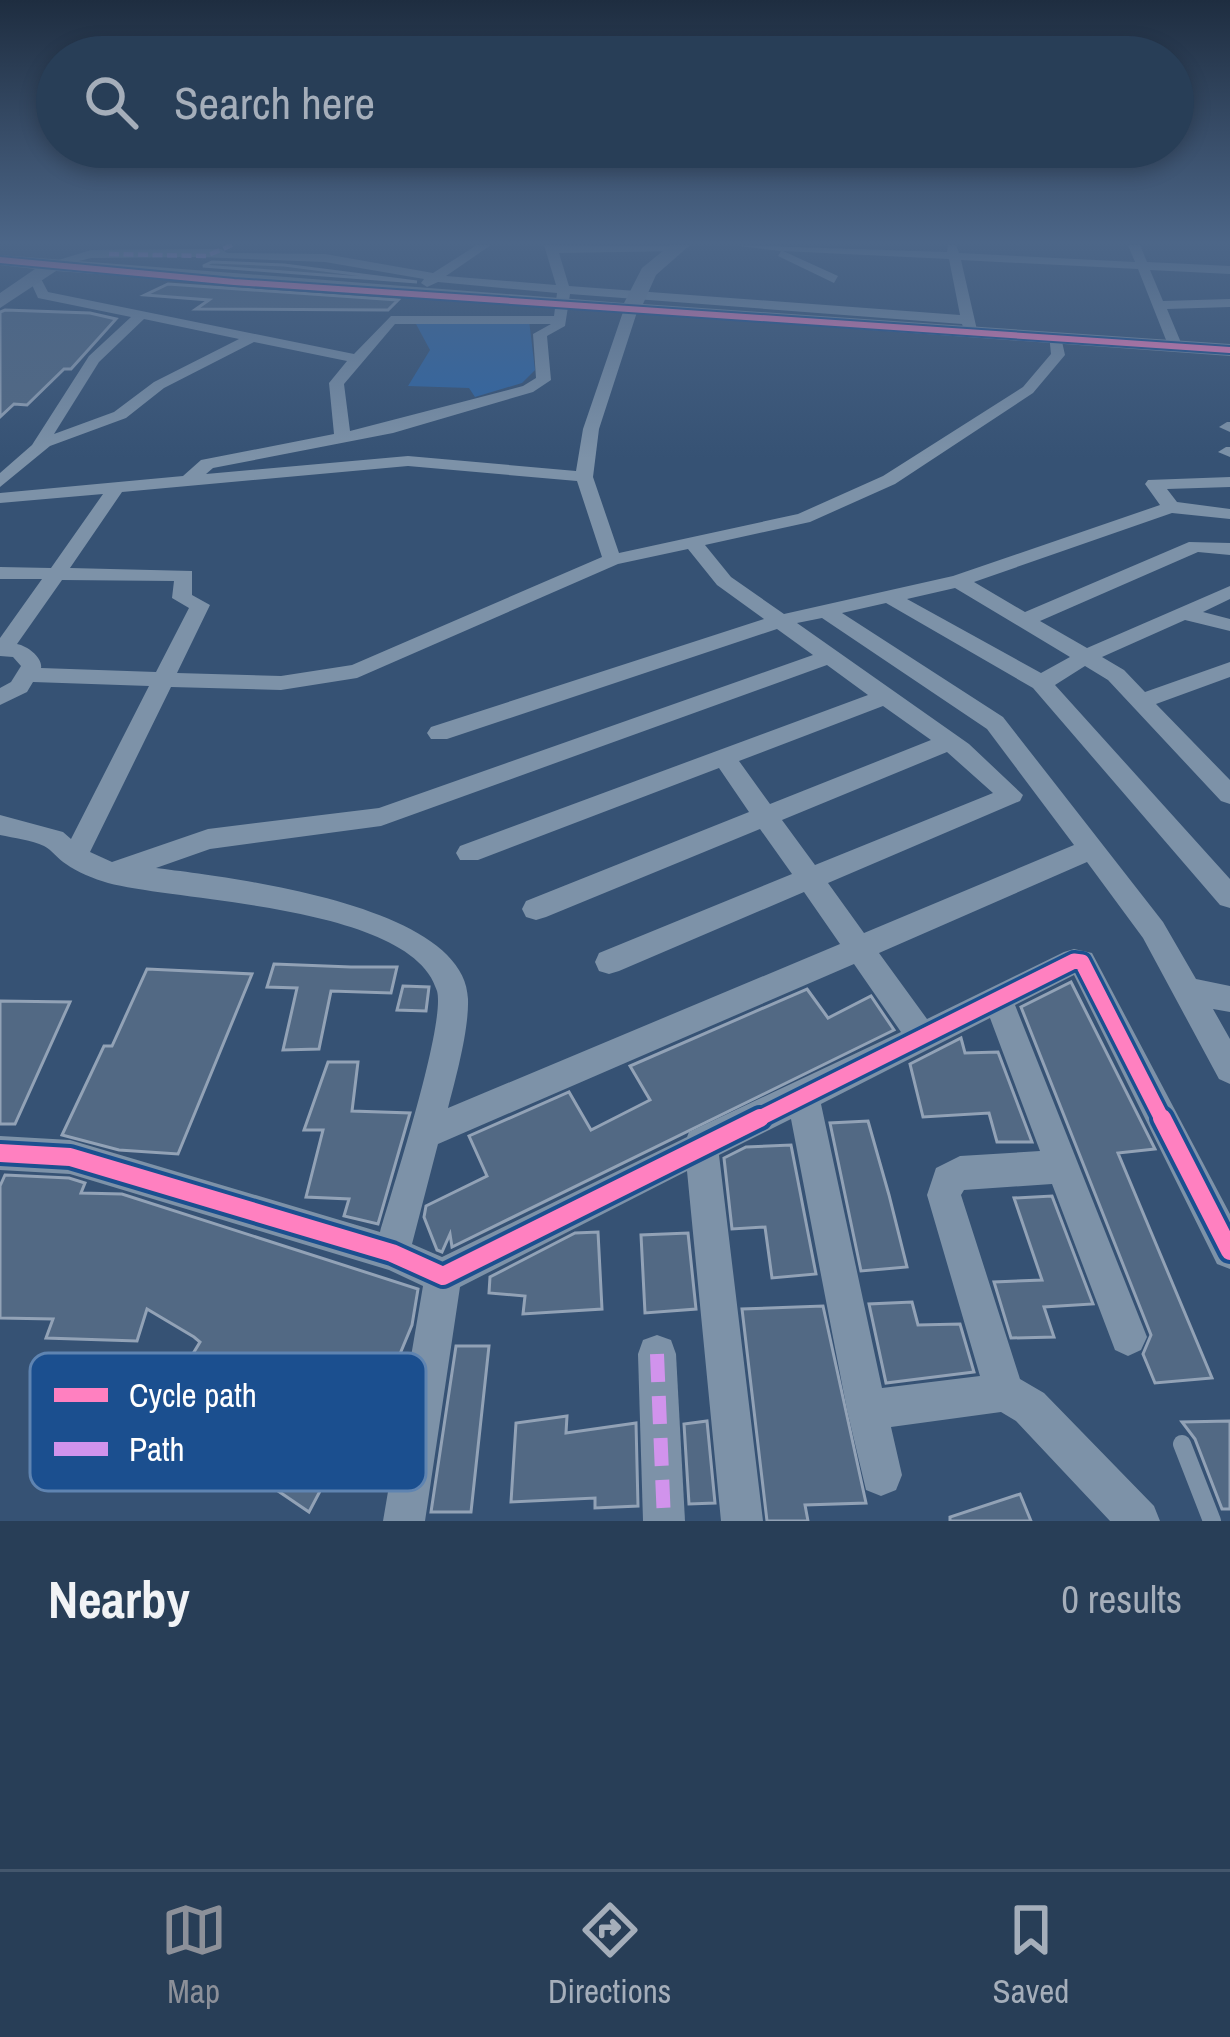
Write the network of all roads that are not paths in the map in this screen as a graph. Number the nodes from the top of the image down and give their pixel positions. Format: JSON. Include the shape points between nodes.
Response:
{"nodes":[{"id":1,"x":139,"y":316,"type":"joint"},
{"id":2,"x":441,"y":316,"type":"edge"},
{"id":3,"x":555,"y":316,"type":"edge"},
{"id":4,"x":629,"y":316,"type":"edge"},
{"id":5,"x":831,"y":316,"type":"edge"},
{"id":6,"x":887,"y":316,"type":"edge"},
{"id":7,"x":967,"y":316,"type":"edge"},
{"id":8,"x":1163,"y":316,"type":"edge"},
{"id":9,"x":969,"y":325,"type":"junction"},
{"id":10,"x":254,"y":337,"type":"junction"},
{"id":11,"x":1054,"y":337,"type":"junction"},
{"id":12,"x":1175,"y":345,"type":"junction"},
{"id":13,"x":1230,"y":350,"type":"edge"},
{"id":14,"x":354,"y":358,"type":"junction"},
{"id":15,"x":343,"y":438,"type":"junction"},
{"id":16,"x":40,"y":445,"type":"junction"},
{"id":17,"x":584,"y":477,"type":"junction"},
{"id":18,"x":0,"y":482,"type":"edge"},
{"id":19,"x":1230,"y":482,"type":"edge"},
{"id":20,"x":185,"y":484,"type":"junction"},
{"id":21,"x":115,"y":490,"type":"junction"},
{"id":22,"x":0,"y":498,"type":"edge"},
{"id":23,"x":1171,"y":507,"type":"junction"},
{"id":24,"x":1230,"y":514,"type":"edge"},
{"id":25,"x":691,"y":540,"type":"junction"},
{"id":26,"x":1230,"y":549,"type":"edge"},
{"id":27,"x":612,"y":560,"type":"junction"},
{"id":28,"x":0,"y":573,"type":"edge"},
{"id":29,"x":56,"y":575,"type":"junction"},
{"id":30,"x":958,"y":581,"type":"junction"},
{"id":31,"x":1230,"y":592,"type":"edge"},
{"id":32,"x":890,"y":596,"type":"junction"},
{"id":33,"x":825,"y":611,"type":"junction"},
{"id":34,"x":1183,"y":613,"type":"junction"},
{"id":35,"x":780,"y":620,"type":"junction"},
{"id":36,"x":1024,"y":620,"type":"junction"},
{"id":37,"x":1230,"y":625,"type":"edge"},
{"id":38,"x":2,"y":648,"type":"edge"},
{"id":39,"x":831,"y":656,"type":"junction"},
{"id":40,"x":1085,"y":657,"type":"junction"},
{"id":41,"x":1230,"y":669,"type":"edge"},
{"id":42,"x":29,"y":675,"type":"junction"},
{"id":43,"x":163,"y":679,"type":"junction"},
{"id":44,"x":1041,"y":683,"type":"junction"},
{"id":45,"x":887,"y":696,"type":"junction"},
{"id":46,"x":0,"y":698,"type":"edge"},
{"id":47,"x":1141,"y":701,"type":"junction"},
{"id":48,"x":439,"y":733,"type":"dead end"},
{"id":49,"x":949,"y":742,"type":"junction"},
{"id":50,"x":724,"y":758,"type":"junction"},
{"id":51,"x":1230,"y":795,"type":"edge"},
{"id":52,"x":767,"y":815,"type":"junction"},
{"id":53,"x":0,"y":825,"type":"edge"},
{"id":54,"x":1094,"y":848,"type":"junction"},
{"id":55,"x":469,"y":854,"type":"dead end"},
{"id":56,"x":75,"y":857,"type":"junction"},
{"id":57,"x":110,"y":873,"type":"junction"},
{"id":58,"x":813,"y":878,"type":"junction"},
{"id":59,"x":1230,"y":897,"type":"edge"},
{"id":60,"x":536,"y":909,"type":"dead end"},
{"id":61,"x":861,"y":947,"type":"junction"},
{"id":62,"x":609,"y":962,"type":"dead end"},
{"id":63,"x":1189,"y":991,"type":"junction"},
{"id":64,"x":998,"y":999,"type":"junction"},
{"id":65,"x":1230,"y":999,"type":"edge"},
{"id":66,"x":922,"y":1037,"type":"junction"},
{"id":67,"x":1230,"y":1069,"type":"edge"},
{"id":68,"x":803,"y":1096,"type":"junction"},
{"id":69,"x":424,"y":1134,"type":"junction"},
{"id":70,"x":701,"y":1144,"type":"junction"},
{"id":71,"x":0,"y":1153,"type":"edge"},
{"id":72,"x":1063,"y":1166,"type":"junction"},
{"id":73,"x":1230,"y":1251,"type":"edge"},
{"id":74,"x":392,"y":1253,"type":"junction"},
{"id":75,"x":443,"y":1276,"type":"junction"},
{"id":76,"x":1128,"y":1337,"type":"dead end"},
{"id":77,"x":657,"y":1354,"type":"dead end"},
{"id":78,"x":426,"y":1383,"type":"edge"},
{"id":79,"x":1017,"y":1400,"type":"junction"},
{"id":80,"x":867,"y":1410,"type":"junction"},
{"id":81,"x":1182,"y":1444,"type":"dead end"},
{"id":82,"x":881,"y":1475,"type":"dead end"},
{"id":83,"x":409,"y":1491,"type":"edge"},
{"id":84,"x":404,"y":1521,"type":"edge"},
{"id":85,"x":664,"y":1521,"type":"edge"},
{"id":86,"x":742,"y":1521,"type":"edge"},
{"id":87,"x":1139,"y":1521,"type":"edge"},
{"id":88,"x":1212,"y":1521,"type":"edge"}],
"edges":[{"from":1,"to":10,"type":"street"},
{"from":1,"to":16,"type":"street","via":[[76,379]]},
{"from":2,"to":14,"type":"street","via":[[392,320]]},
{"from":3,"to":15,"type":"street","via":[[540,334],[544,380]]},
{"from":4,"to":17,"type":"street","via":[[591,429]]},
{"from":5,"to":9,"type":"street"},
{"from":6,"to":9,"type":"street"},
{"from":7,"to":9,"type":"street"},
{"from":8,"to":12,"type":"street"},
{"from":9,"to":11,"type":"street"},
{"from":10,"to":14,"type":"street"},
{"from":10,"to":16,"type":"street","via":[[159,385],[120,415]]},
{"from":11,"to":12,"type":"street"},
{"from":11,"to":25,"type":"street","via":[[1058,356],[1028,390],[889,480],[804,518]]},
{"from":12,"to":13,"type":"street"},
{"from":14,"to":15,"type":"street","via":[[335,383]]},
{"from":15,"to":20,"type":"street","via":[[207,464]]},
{"from":16,"to":18,"type":"street"},
{"from":17,"to":20,"type":"street","via":[[408,461]]},
{"from":17,"to":27,"type":"street"},
{"from":19,"to":23,"type":"street","via":[[1154,484]]},
{"from":20,"to":21,"type":"street"},
{"from":21,"to":22,"type":"street"},
{"from":21,"to":29,"type":"street"},
{"from":23,"to":24,"type":"street"},
{"from":23,"to":30,"type":"street"},
{"from":25,"to":27,"type":"street"},
{"from":25,"to":35,"type":"street","via":[[724,581]]},
{"from":26,"to":36,"type":"street","via":[[1196,546]]},
{"from":27,"to":43,"type":"street","via":[[356,671],[281,683]]},
{"from":28,"to":29,"type":"street"},
{"from":29,"to":38,"type":"street"},
{"from":29,"to":43,"type":"street","via":[[185,575],[182,598],[200,605]]},
{"from":30,"to":32,"type":"street"},
{"from":30,"to":36,"type":"street"},
{"from":31,"to":34,"type":"street"},
{"from":32,"to":33,"type":"street"},
{"from":32,"to":44,"type":"street"},
{"from":33,"to":35,"type":"street"},
{"from":33,"to":54,"type":"street","via":[[995,723]]},
{"from":34,"to":37,"type":"street"},
{"from":34,"to":40,"type":"street"},
{"from":35,"to":39,"type":"street"},
{"from":35,"to":48,"type":"street"},
{"from":36,"to":40,"type":"street"},
{"from":38,"to":42,"type":"street","via":[[28,656]]},
{"from":39,"to":45,"type":"street"},
{"from":39,"to":57,"type":"street","via":[[381,817],[208,839]]},
{"from":40,"to":44,"type":"street"},
{"from":40,"to":47,"type":"street"},
{"from":41,"to":47,"type":"street"},
{"from":42,"to":43,"type":"street"},
{"from":42,"to":46,"type":"street"},
{"from":43,"to":56,"type":"street"},
{"from":44,"to":59,"type":"street"},
{"from":45,"to":49,"type":"street"},
{"from":45,"to":50,"type":"street"},
{"from":47,"to":51,"type":"street"},
{"from":49,"to":52,"type":"street"},
{"from":49,"to":58,"type":"street","via":[[1011,795]]},
{"from":50,"to":52,"type":"street"},
{"from":50,"to":55,"type":"street"},
{"from":52,"to":58,"type":"street"},
{"from":52,"to":60,"type":"street"},
{"from":53,"to":56,"type":"street","via":[[54,838]]},
{"from":54,"to":61,"type":"street"},
{"from":54,"to":63,"type":"street"},
{"from":56,"to":57,"type":"street"},
{"from":57,"to":69,"type":"street","via":[[244,890],[335,912],[402,935],[442,966],[454,996]]},
{"from":58,"to":61,"type":"street"},
{"from":58,"to":62,"type":"street"},
{"from":61,"to":66,"type":"street"},
{"from":61,"to":69,"type":"street"},
{"from":63,"to":65,"type":"street"},
{"from":63,"to":67,"type":"street"},
{"from":64,"to":66,"type":"street"},
{"from":64,"to":72,"type":"street"},
{"from":64,"to":73,"type":"street","via":[[1082,962]]},
{"from":66,"to":68,"type":"street"},
{"from":68,"to":70,"type":"street"},
{"from":68,"to":80,"type":"street"},
{"from":69,"to":74,"type":"street"},
{"from":70,"to":75,"type":"street"},
{"from":70,"to":86,"type":"street"},
{"from":71,"to":74,"type":"street","via":[[70,1157]]},
{"from":72,"to":76,"type":"street"},
{"from":72,"to":79,"type":"street","via":[[959,1173],[944,1195]]},
{"from":74,"to":75,"type":"street"},
{"from":75,"to":78,"type":"street"},
{"from":77,"to":85,"type":"street"},
{"from":79,"to":80,"type":"street"},
{"from":79,"to":87,"type":"street"},
{"from":80,"to":82,"type":"street"},
{"from":81,"to":88,"type":"lane"},
{"from":83,"to":84,"type":"street"}]}
